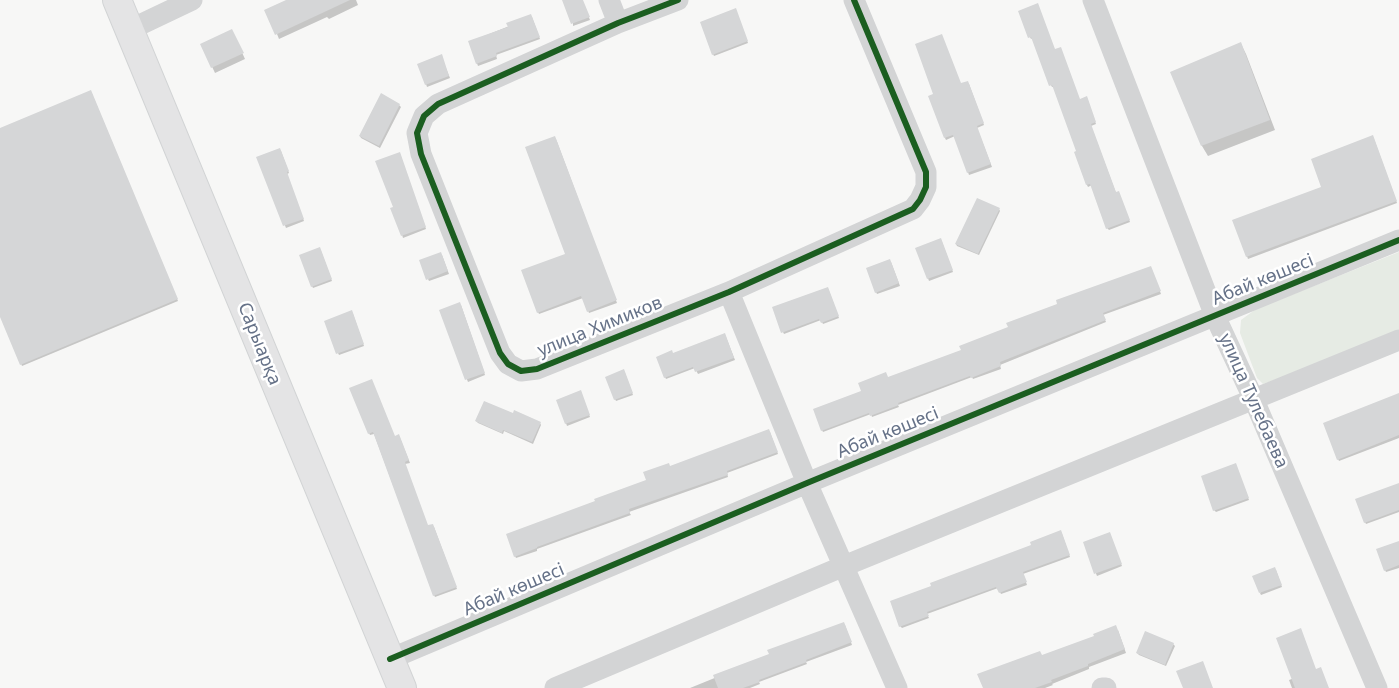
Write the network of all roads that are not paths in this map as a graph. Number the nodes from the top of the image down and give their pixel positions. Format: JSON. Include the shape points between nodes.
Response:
{"nodes":[{"id":1,"x":117,"y":0,"type":"edge"},
{"id":2,"x":192,"y":0,"type":"edge"},
{"id":3,"x":609,"y":0,"type":"edge"},
{"id":4,"x":678,"y":0,"type":"edge"},
{"id":5,"x":854,"y":0,"type":"edge"},
{"id":6,"x":1093,"y":0,"type":"edge"},
{"id":7,"x":618,"y":23,"type":"junction"},
{"id":8,"x":129,"y":30,"type":"junction"},
{"id":9,"x":1399,"y":240,"type":"edge"},
{"id":10,"x":729,"y":292,"type":"junction"},
{"id":11,"x":1215,"y":316,"type":"junction"},
{"id":12,"x":1399,"y":340,"type":"edge"},
{"id":13,"x":1254,"y":400,"type":"junction"},
{"id":14,"x":807,"y":483,"type":"junction"},
{"id":15,"x":844,"y":566,"type":"junction"},
{"id":16,"x":390,"y":659,"type":"junction"},
{"id":17,"x":402,"y":688,"type":"edge"},
{"id":18,"x":555,"y":688,"type":"edge"},
{"id":19,"x":897,"y":688,"type":"edge"},
{"id":20,"x":1102,"y":688,"type":"edge"},
{"id":21,"x":1106,"y":688,"type":"edge"},
{"id":22,"x":1377,"y":688,"type":"edge"}],
"edges":[{"from":1,"to":8,"type":"main road","name":"Сарыарқа"},
{"from":2,"to":8,"type":"street"},
{"from":3,"to":7,"type":"street"},
{"from":4,"to":7,"type":"street","name":"улица Химиков"},
{"from":5,"to":10,"type":"street","name":"улица Химиков","via":[[926,172],[926,187],[913,209]]},
{"from":6,"to":11,"type":"street","name":"улица Тулебаева"},
{"from":7,"to":10,"type":"street","name":"улица Химиков","via":[[438,104],[424,116],[417,133],[421,154],[500,353],[508,364],[521,370],[537,369]]},
{"from":8,"to":16,"type":"main road","name":"Сарыарқа"},
{"from":9,"to":11,"type":"street","name":"Абай көшесі"},
{"from":10,"to":14,"type":"street"},
{"from":11,"to":13,"type":"street","name":"улица Тулебаева"},
{"from":11,"to":14,"type":"street","name":"Абай көшесі"},
{"from":12,"to":13,"type":"street"},
{"from":13,"to":15,"type":"street"},
{"from":13,"to":22,"type":"street","name":"улица Тулебаева"},
{"from":14,"to":15,"type":"street"},
{"from":14,"to":16,"type":"street","name":"Абай көшесі"},
{"from":15,"to":18,"type":"street"},
{"from":15,"to":19,"type":"street"},
{"from":16,"to":17,"type":"main road","name":"Сарыарқа"},
{"from":20,"to":21,"type":"street"}]}
